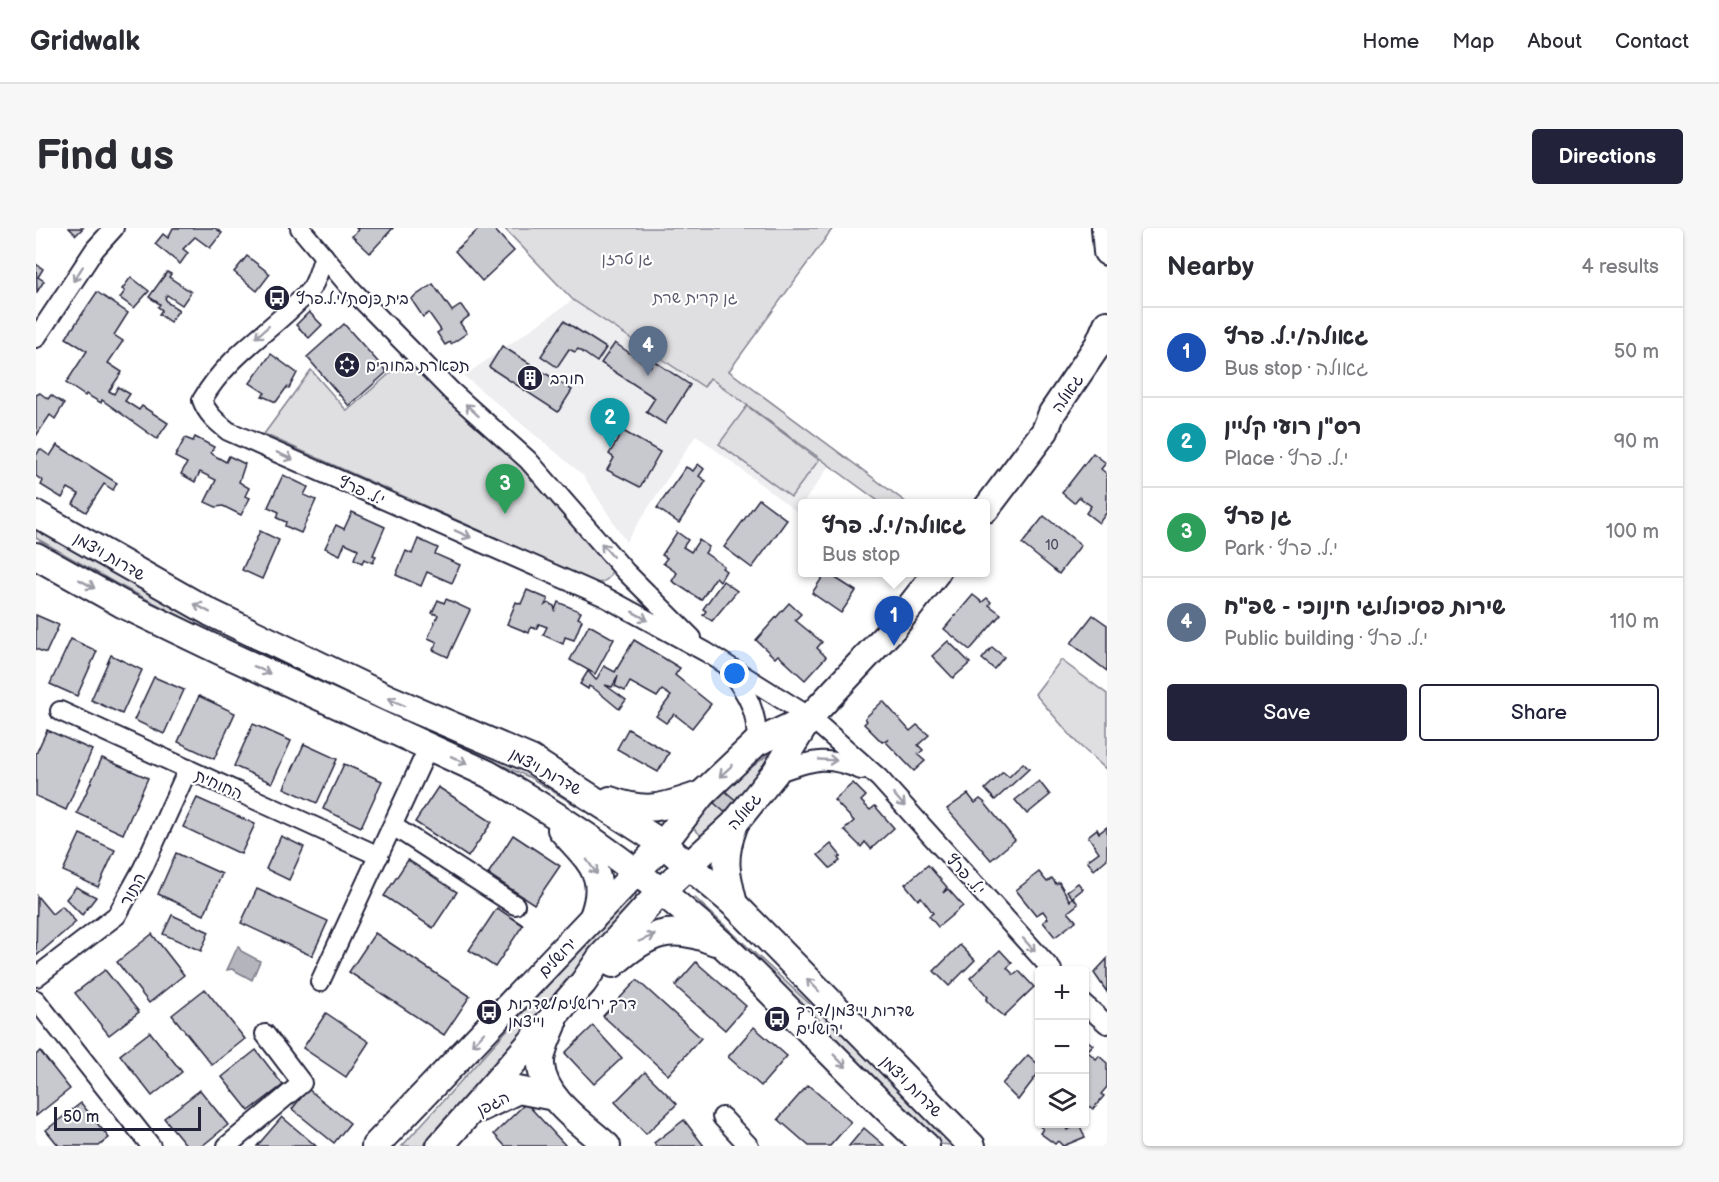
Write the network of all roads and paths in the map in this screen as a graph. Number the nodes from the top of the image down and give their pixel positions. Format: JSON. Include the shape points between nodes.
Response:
{"nodes":[{"id":1,"x":114,"y":228,"type":"edge"},
{"id":2,"x":300,"y":228,"type":"edge"},
{"id":3,"x":1105,"y":228,"type":"edge"},
{"id":4,"x":1107,"y":252,"type":"edge"},
{"id":5,"x":324,"y":256,"type":"junction"},
{"id":6,"x":1107,"y":324,"type":"edge"},
{"id":7,"x":36,"y":338,"type":"edge"},
{"id":8,"x":1107,"y":367,"type":"edge"},
{"id":9,"x":1045,"y":431,"type":"junction"},
{"id":10,"x":990,"y":504,"type":"edge"},
{"id":11,"x":36,"y":514,"type":"edge"},
{"id":12,"x":36,"y":556,"type":"edge"},
{"id":13,"x":625,"y":571,"type":"junction"},
{"id":14,"x":934,"y":577,"type":"edge"},
{"id":15,"x":605,"y":597,"type":"junction"},
{"id":16,"x":706,"y":652,"type":"junction"},
{"id":17,"x":723,"y":663,"type":"junction"},
{"id":18,"x":60,"y":711,"type":"dead end"},
{"id":19,"x":810,"y":717,"type":"junction"},
{"id":20,"x":756,"y":743,"type":"junction"},
{"id":21,"x":429,"y":746,"type":"junction"},
{"id":22,"x":188,"y":770,"type":"junction"},
{"id":23,"x":775,"y":773,"type":"junction"},
{"id":24,"x":879,"y":778,"type":"junction"},
{"id":25,"x":582,"y":790,"type":"junction"},
{"id":26,"x":702,"y":794,"type":"junction"},
{"id":27,"x":542,"y":805,"type":"junction"},
{"id":28,"x":734,"y":824,"type":"junction"},
{"id":29,"x":393,"y":826,"type":"junction"},
{"id":30,"x":663,"y":844,"type":"junction"},
{"id":31,"x":379,"y":856,"type":"junction"},
{"id":32,"x":691,"y":866,"type":"junction"},
{"id":33,"x":637,"y":871,"type":"junction"},
{"id":34,"x":661,"y":891,"type":"junction"},
{"id":35,"x":734,"y":904,"type":"junction"},
{"id":36,"x":515,"y":905,"type":"dead end"},
{"id":37,"x":590,"y":923,"type":"junction"},
{"id":38,"x":723,"y":945,"type":"junction"},
{"id":39,"x":1048,"y":966,"type":"edge"},
{"id":40,"x":36,"y":977,"type":"edge"},
{"id":41,"x":320,"y":982,"type":"dead end"},
{"id":42,"x":583,"y":983,"type":"junction"},
{"id":43,"x":36,"y":1000,"type":"edge"},
{"id":44,"x":1089,"y":1008,"type":"edge"},
{"id":45,"x":559,"y":1011,"type":"junction"},
{"id":46,"x":1107,"y":1024,"type":"edge"},
{"id":47,"x":265,"y":1034,"type":"dead end"},
{"id":48,"x":554,"y":1096,"type":"junction"},
{"id":49,"x":467,"y":1116,"type":"junction"},
{"id":50,"x":722,"y":1117,"type":"dead end"},
{"id":51,"x":151,"y":1146,"type":"edge"},
{"id":52,"x":227,"y":1146,"type":"edge"},
{"id":53,"x":375,"y":1146,"type":"edge"},
{"id":54,"x":440,"y":1146,"type":"edge"},
{"id":55,"x":608,"y":1146,"type":"edge"},
{"id":56,"x":749,"y":1146,"type":"edge"},
{"id":57,"x":926,"y":1146,"type":"edge"},
{"id":58,"x":972,"y":1146,"type":"edge"}],
"edges":[{"from":1,"to":7,"type":"street","one_way":true,"via":[[95,249]]},
{"from":2,"to":5,"type":"street","name":"י.ל. פרץ"},
{"from":3,"to":4,"type":"street"},
{"from":13,"to":5,"type":"street","name":"י.ל. פרץ","one_way":true,"via":[[528,460],[451,391]]},
{"from":5,"to":15,"type":"street","name":"י.ל. פרץ","one_way":true,"via":[[312,289],[234,357],[202,400],[205,410],[228,431]]},
{"from":6,"to":9,"type":"street","name":"גאולה"},
{"from":8,"to":9,"type":"street","name":"גאולה"},
{"from":9,"to":10,"type":"street","name":"גאולה"},
{"from":25,"to":11,"type":"street","name":"שדרות ויצמן","one_way":true,"via":[[531,759],[388,698],[211,613]]},
{"from":12,"to":21,"type":"street","name":"שדרות ויצמן","one_way":true,"via":[[142,613]]},
{"from":13,"to":15,"type":"street"},
{"from":13,"to":16,"type":"street","name":"י.ל. פרץ"},
{"from":14,"to":19,"type":"street","name":"גאולה","via":[[894,627]]},
{"from":15,"to":16,"type":"street","name":"י.ל. פרץ","one_way":true},
{"from":16,"to":17,"type":"street","name":"י.ל. פרץ"},
{"from":17,"to":19,"type":"street","name":"י.ל. פרץ"},
{"from":17,"to":20,"type":"street","name":"י.ל. פרץ","via":[[751,704]]},
{"from":18,"to":22,"type":"street","name":"החוחית"},
{"from":19,"to":20,"type":"street","name":"גאולה"},
{"from":19,"to":23,"type":"street","name":"גאולה"},
{"from":19,"to":24,"type":"street","name":"י.ל. פרץ"},
{"from":20,"to":26,"type":"street","name":"גאולה","one_way":true},
{"from":21,"to":27,"type":"street","name":"שדרות ויצמן","one_way":true},
{"from":21,"to":29,"type":"street"},
{"from":22,"to":31,"type":"street","name":"החוחית"},
{"from":22,"to":40,"type":"street","name":"התור","via":[[117,915]]},
{"from":23,"to":24,"type":"street","name":"י.ל. פרץ","one_way":true,"via":[[822,759],[840,761]]},
{"from":23,"to":28,"type":"street","name":"גאולה"},
{"from":24,"to":39,"type":"street","name":"י.ל. פרץ","one_way":true},
{"from":25,"to":26,"type":"street","via":[[632,808],[653,810]]},
{"from":25,"to":30,"type":"street","name":"שדרות ויצמן"},
{"from":26,"to":30,"type":"street","name":"גאולה"},
{"from":27,"to":33,"type":"street","name":"שדרות ויצמן"},
{"from":27,"to":37,"type":"street","one_way":true,"via":[[597,873],[600,886]]},
{"from":28,"to":32,"type":"street","name":"גאולה"},
{"from":28,"to":35,"type":"street","via":[[725,860]]},
{"from":29,"to":31,"type":"street"},
{"from":29,"to":36,"type":"street"},
{"from":30,"to":32,"type":"street","name":"שדרות ויצמן"},
{"from":30,"to":33,"type":"street","name":"ירושלים"},
{"from":31,"to":41,"type":"street"},
{"from":32,"to":34,"type":"street","name":"גאולה"},
{"from":32,"to":35,"type":"street","name":"שדרות ויצמן"},
{"from":33,"to":34,"type":"street","name":"שדרות ויצמן"},
{"from":33,"to":37,"type":"street","name":"ירושלים"},
{"from":34,"to":38,"type":"street","name":"שדרות ויצמן"},
{"from":34,"to":42,"type":"street","name":"ירושלים","via":[[601,957]]},
{"from":58,"to":35,"type":"street","name":"שדרות ויצמן","one_way":true},
{"from":37,"to":53,"type":"street","name":"ירושלים","one_way":true},
{"from":42,"to":38,"type":"street","one_way":true,"via":[[637,943],[660,933],[695,933]]},
{"from":38,"to":57,"type":"street","name":"שדרות ויצמן","one_way":true},
{"from":42,"to":45,"type":"street","name":"ירושלים"},
{"from":43,"to":51,"type":"street"},
{"from":44,"to":46,"type":"street"},
{"from":45,"to":48,"type":"street","via":[[541,1064],[545,1083]]},
{"from":45,"to":49,"type":"street","name":"ירושלים"},
{"from":47,"to":52,"type":"street","via":[[302,1083]]},
{"from":48,"to":49,"type":"street","name":"הגפן","via":[[518,1090]]},
{"from":48,"to":55,"type":"street"},
{"from":49,"to":54,"type":"street","name":"ירושלים"},
{"from":50,"to":56,"type":"street"}]}
